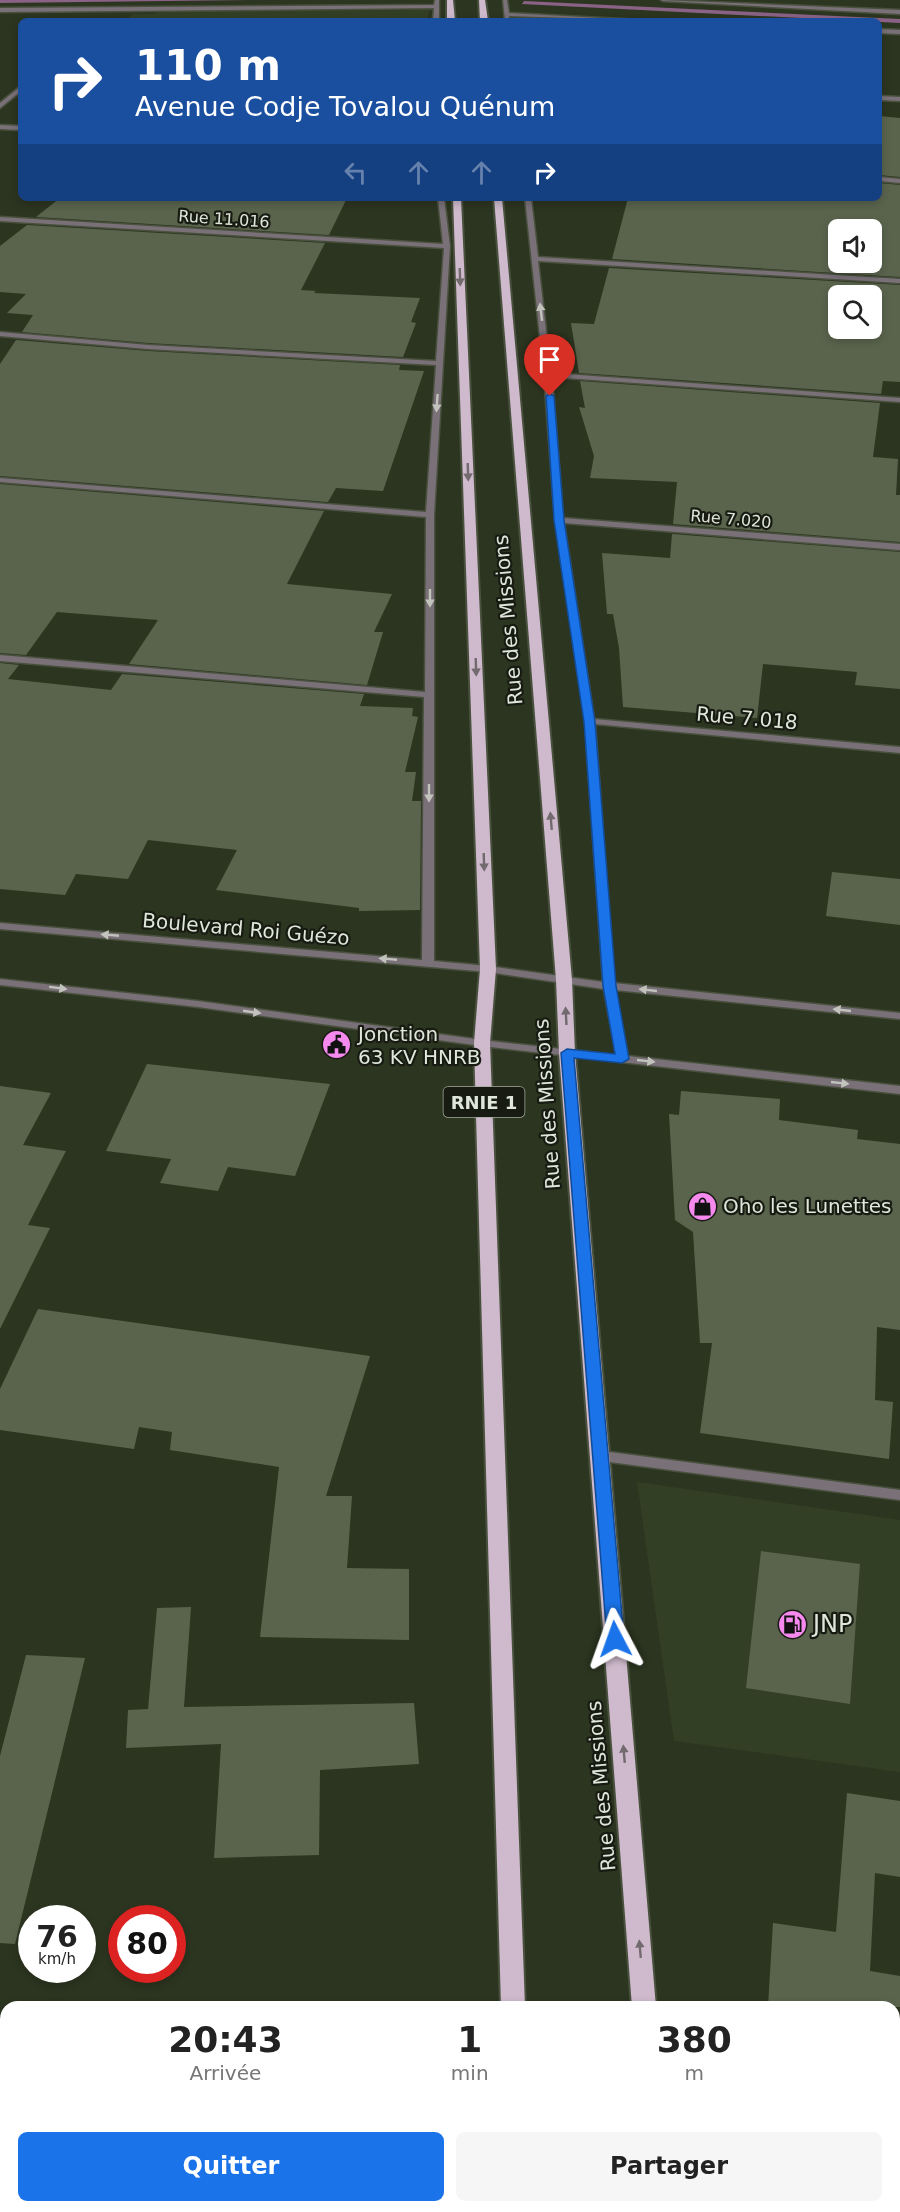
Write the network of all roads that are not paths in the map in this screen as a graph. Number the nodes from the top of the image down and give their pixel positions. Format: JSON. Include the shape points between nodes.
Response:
{"nodes":[{"id":1,"x":450,"y":0,"type":"edge"},
{"id":2,"x":482,"y":0,"type":"edge"},
{"id":3,"x":505,"y":0,"type":"edge"},
{"id":4,"x":663,"y":0,"type":"edge"},
{"id":5,"x":436,"y":3,"type":"edge"},
{"id":6,"x":0,"y":10,"type":"edge"},
{"id":7,"x":112,"y":10,"type":"junction"},
{"id":8,"x":900,"y":12,"type":"edge"},
{"id":9,"x":506,"y":14,"type":"junction"},
{"id":10,"x":106,"y":16,"type":"dead end"},
{"id":11,"x":451,"y":18,"type":"edge"},
{"id":12,"x":484,"y":18,"type":"edge"},
{"id":13,"x":507,"y":18,"type":"edge"},
{"id":14,"x":591,"y":18,"type":"edge"},
{"id":15,"x":882,"y":31,"type":"edge"},
{"id":16,"x":900,"y":32,"type":"edge"},
{"id":17,"x":18,"y":91,"type":"edge"},
{"id":18,"x":882,"y":98,"type":"edge"},
{"id":19,"x":900,"y":99,"type":"edge"},
{"id":20,"x":0,"y":106,"type":"edge"},
{"id":21,"x":0,"y":127,"type":"edge"},
{"id":22,"x":18,"y":128,"type":"edge"},
{"id":23,"x":882,"y":179,"type":"edge"},
{"id":24,"x":900,"y":181,"type":"edge"},
{"id":25,"x":441,"y":201,"type":"edge"},
{"id":26,"x":457,"y":201,"type":"edge"},
{"id":27,"x":498,"y":201,"type":"edge"},
{"id":28,"x":528,"y":201,"type":"edge"},
{"id":29,"x":0,"y":219,"type":"edge"},
{"id":30,"x":447,"y":246,"type":"junction"},
{"id":31,"x":535,"y":259,"type":"junction"},
{"id":32,"x":900,"y":281,"type":"edge"},
{"id":33,"x":0,"y":334,"type":"edge"},
{"id":34,"x":440,"y":363,"type":"junction"},
{"id":35,"x":548,"y":375,"type":"junction"},
{"id":36,"x":900,"y":400,"type":"edge"},
{"id":37,"x":0,"y":480,"type":"edge"},
{"id":38,"x":430,"y":515,"type":"junction"},
{"id":39,"x":559,"y":520,"type":"junction"},
{"id":40,"x":900,"y":547,"type":"edge"},
{"id":41,"x":0,"y":658,"type":"edge"},
{"id":42,"x":430,"y":695,"type":"junction"},
{"id":43,"x":590,"y":722,"type":"junction"},
{"id":44,"x":900,"y":750,"type":"edge"},
{"id":45,"x":0,"y":926,"type":"edge"},
{"id":46,"x":428,"y":963,"type":"junction"},
{"id":47,"x":488,"y":969,"type":"junction"},
{"id":48,"x":564,"y":980,"type":"junction"},
{"id":49,"x":0,"y":982,"type":"edge"},
{"id":50,"x":609,"y":986,"type":"junction"},
{"id":51,"x":900,"y":1016,"type":"edge"},
{"id":52,"x":482,"y":1043,"type":"junction"},
{"id":53,"x":567,"y":1053,"type":"junction"},
{"id":54,"x":622,"y":1059,"type":"junction"},
{"id":55,"x":900,"y":1090,"type":"edge"},
{"id":56,"x":602,"y":1456,"type":"junction"},
{"id":57,"x":900,"y":1495,"type":"edge"},
{"id":58,"x":513,"y":2001,"type":"edge"},
{"id":59,"x":645,"y":2001,"type":"edge"}],
"edges":[{"from":1,"to":11,"type":"highway"},
{"from":2,"to":12,"type":"highway"},
{"from":3,"to":9,"type":"street"},
{"from":4,"to":8,"type":"street"},
{"from":5,"to":7,"type":"street"},
{"from":6,"to":7,"type":"street"},
{"from":7,"to":10,"type":"street"},
{"from":9,"to":13,"type":"street"},
{"from":9,"to":14,"type":"street"},
{"from":15,"to":16,"type":"street"},
{"from":17,"to":20,"type":"street"},
{"from":18,"to":19,"type":"street"},
{"from":21,"to":22,"type":"street"},
{"from":23,"to":24,"type":"street"},
{"from":25,"to":30,"type":"street"},
{"from":26,"to":47,"type":"highway","name":"Rue des Missions","number":"RNIE 1","one_way":true},
{"from":48,"to":27,"type":"highway","name":"Rue des Missions","one_way":true},
{"from":28,"to":31,"type":"street"},
{"from":29,"to":30,"type":"street","name":"Rue 11.016"},
{"from":30,"to":34,"type":"street"},
{"from":31,"to":32,"type":"street"},
{"from":35,"to":31,"type":"street","one_way":true},
{"from":33,"to":34,"type":"street","via":[[148,347]]},
{"from":34,"to":38,"type":"street","one_way":true},
{"from":35,"to":36,"type":"street"},
{"from":35,"to":39,"type":"street"},
{"from":37,"to":38,"type":"street"},
{"from":38,"to":42,"type":"street","one_way":true},
{"from":39,"to":40,"type":"street","name":"Rue 7.020"},
{"from":39,"to":43,"type":"street"},
{"from":41,"to":42,"type":"street"},
{"from":42,"to":46,"type":"street","one_way":true},
{"from":43,"to":44,"type":"street","name":"Rue 7.018"},
{"from":43,"to":50,"type":"street"},
{"from":46,"to":45,"type":"street","name":"Boulevard Roi Guézo","one_way":true},
{"from":46,"to":47,"type":"street","name":"Boulevard Roi Guézo"},
{"from":47,"to":48,"type":"street","name":"Boulevard Roi Guézo"},
{"from":47,"to":52,"type":"highway","name":"Rue des Missions","number":"RNIE 1"},
{"from":48,"to":50,"type":"street","name":"Boulevard Roi Guézo"},
{"from":53,"to":48,"type":"highway","name":"Rue des Missions","one_way":true},
{"from":49,"to":52,"type":"street","one_way":true,"via":[[198,1004]]},
{"from":51,"to":50,"type":"street","name":"Boulevard Roi Guézo","one_way":true},
{"from":50,"to":54,"type":"street"},
{"from":52,"to":53,"type":"street"},
{"from":52,"to":58,"type":"highway","name":"Rue des Missions","number":"RNIE 1"},
{"from":53,"to":54,"type":"street"},
{"from":53,"to":56,"type":"highway","name":"Rue des Missions"},
{"from":54,"to":55,"type":"street","one_way":true},
{"from":56,"to":57,"type":"street"},
{"from":59,"to":56,"type":"highway","name":"Rue des Missions","one_way":true}]}
